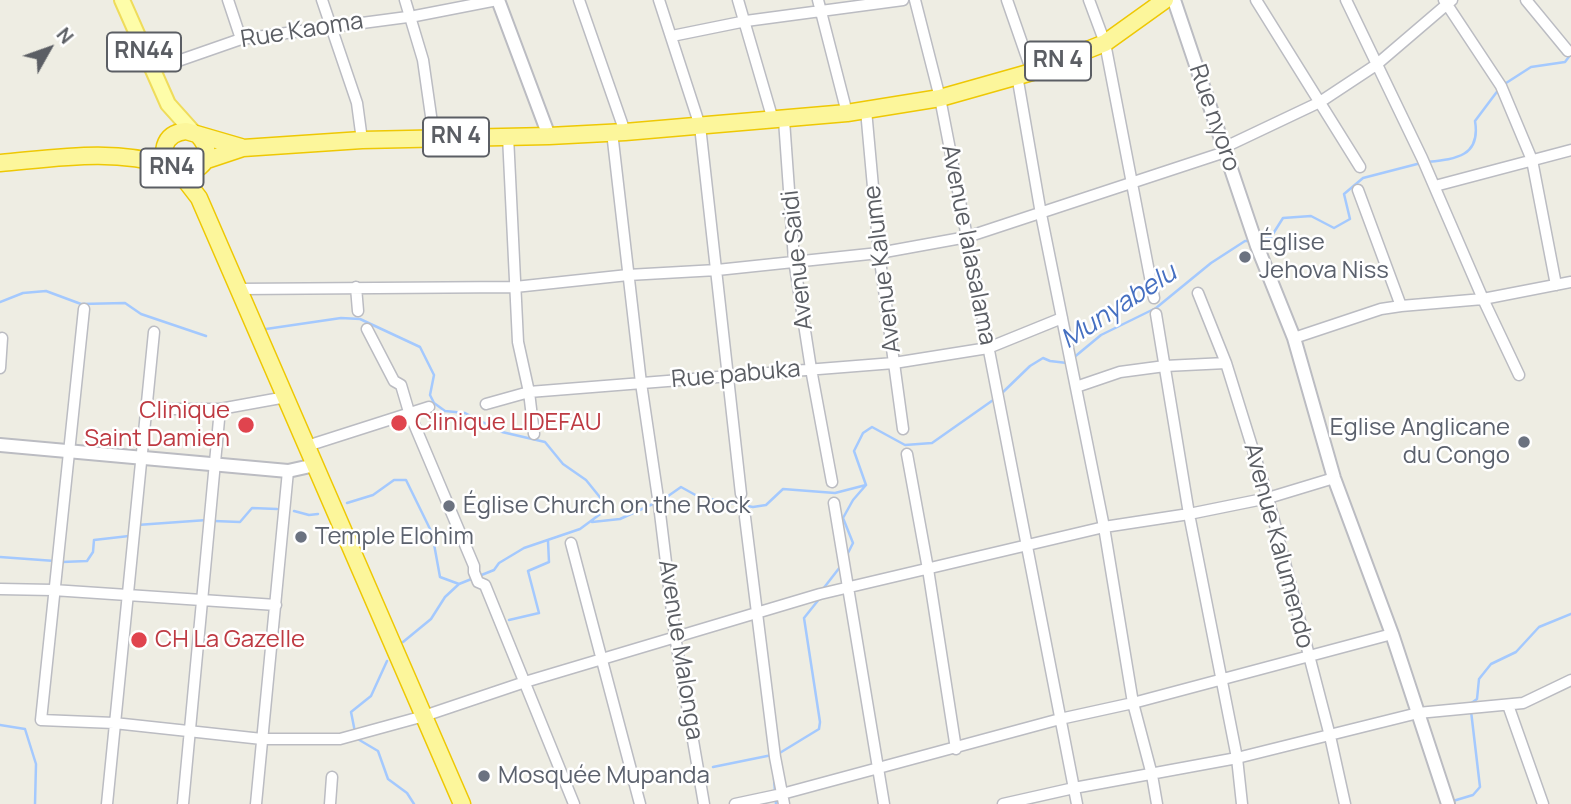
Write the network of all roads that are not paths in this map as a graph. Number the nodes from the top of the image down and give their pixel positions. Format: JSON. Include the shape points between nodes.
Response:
{"nodes":[{"id":1,"x":122,"y":0,"type":"edge"},
{"id":2,"x":228,"y":0,"type":"edge"},
{"id":3,"x":322,"y":0,"type":"edge"},
{"id":4,"x":405,"y":0,"type":"edge"},
{"id":5,"x":498,"y":0,"type":"edge"},
{"id":6,"x":579,"y":0,"type":"edge"},
{"id":7,"x":659,"y":0,"type":"edge"},
{"id":8,"x":738,"y":0,"type":"edge"},
{"id":9,"x":903,"y":0,"type":"edge"},
{"id":10,"x":915,"y":0,"type":"edge"},
{"id":11,"x":1007,"y":0,"type":"edge"},
{"id":12,"x":1089,"y":0,"type":"edge"},
{"id":13,"x":1165,"y":0,"type":"edge"},
{"id":14,"x":1174,"y":0,"type":"edge"},
{"id":15,"x":1256,"y":0,"type":"edge"},
{"id":16,"x":1346,"y":0,"type":"edge"},
{"id":17,"x":1526,"y":0,"type":"edge"},
{"id":18,"x":1448,"y":1,"type":"edge"},
{"id":19,"x":820,"y":5,"type":"edge"},
{"id":20,"x":410,"y":15,"type":"junction"},
{"id":21,"x":746,"y":21,"type":"junction"},
{"id":22,"x":332,"y":27,"type":"junction"},
{"id":23,"x":672,"y":36,"type":"junction"},
{"id":24,"x":241,"y":39,"type":"junction"},
{"id":25,"x":1105,"y":43,"type":"junction"},
{"id":26,"x":1568,"y":51,"type":"dead end"},
{"id":27,"x":1377,"y":65,"type":"junction"},
{"id":28,"x":152,"y":70,"type":"junction"},
{"id":29,"x":1024,"y":74,"type":"junction"},
{"id":30,"x":940,"y":98,"type":"junction"},
{"id":31,"x":1320,"y":102,"type":"junction"},
{"id":32,"x":168,"y":104,"type":"junction"},
{"id":33,"x":866,"y":110,"type":"junction"},
{"id":34,"x":847,"y":113,"type":"junction"},
{"id":35,"x":779,"y":120,"type":"junction"},
{"id":36,"x":700,"y":126,"type":"junction"},
{"id":37,"x":618,"y":132,"type":"junction"},
{"id":38,"x":196,"y":134,"type":"junction"},
{"id":39,"x":508,"y":136,"type":"junction"},
{"id":40,"x":549,"y":136,"type":"junction"},
{"id":41,"x":434,"y":137,"type":"junction"},
{"id":42,"x":168,"y":140,"type":"junction"},
{"id":43,"x":362,"y":140,"type":"junction"},
{"id":44,"x":243,"y":148,"type":"junction"},
{"id":45,"x":1224,"y":150,"type":"junction"},
{"id":46,"x":1571,"y":150,"type":"edge"},
{"id":47,"x":130,"y":157,"type":"junction"},
{"id":48,"x":1532,"y":160,"type":"junction"},
{"id":49,"x":0,"y":163,"type":"edge"},
{"id":50,"x":202,"y":164,"type":"junction"},
{"id":51,"x":1360,"y":167,"type":"dead end"},
{"id":52,"x":174,"y":169,"type":"junction"},
{"id":53,"x":1133,"y":182,"type":"junction"},
{"id":54,"x":1435,"y":186,"type":"junction"},
{"id":55,"x":1358,"y":190,"type":"dead end"},
{"id":56,"x":199,"y":198,"type":"junction"},
{"id":57,"x":1041,"y":214,"type":"junction"},
{"id":58,"x":967,"y":237,"type":"junction"},
{"id":59,"x":879,"y":253,"type":"junction"},
{"id":60,"x":794,"y":260,"type":"junction"},
{"id":61,"x":717,"y":270,"type":"junction"},
{"id":62,"x":628,"y":275,"type":"junction"},
{"id":63,"x":1571,"y":282,"type":"edge"},
{"id":64,"x":1556,"y":285,"type":"junction"},
{"id":65,"x":356,"y":287,"type":"junction"},
{"id":66,"x":516,"y":287,"type":"junction"},
{"id":67,"x":238,"y":289,"type":"junction"},
{"id":68,"x":1198,"y":293,"type":"dead end"},
{"id":69,"x":1154,"y":298,"type":"dead end"},
{"id":70,"x":1483,"y":299,"type":"junction"},
{"id":71,"x":1401,"y":306,"type":"junction"},
{"id":72,"x":84,"y":309,"type":"dead end"},
{"id":73,"x":358,"y":311,"type":"dead end"},
{"id":74,"x":1156,"y":314,"type":"dead end"},
{"id":75,"x":1062,"y":318,"type":"junction"},
{"id":76,"x":367,"y":329,"type":"dead end"},
{"id":77,"x":154,"y":332,"type":"dead end"},
{"id":78,"x":2,"y":338,"type":"dead end"},
{"id":79,"x":1294,"y":338,"type":"junction"},
{"id":80,"x":988,"y":348,"type":"junction"},
{"id":81,"x":894,"y":363,"type":"junction"},
{"id":82,"x":1226,"y":363,"type":"junction"},
{"id":83,"x":1165,"y":366,"type":"junction"},
{"id":84,"x":0,"y":368,"type":"edge"},
{"id":85,"x":811,"y":369,"type":"junction"},
{"id":86,"x":1518,"y":375,"type":"dead end"},
{"id":87,"x":729,"y":377,"type":"junction"},
{"id":88,"x":641,"y":383,"type":"junction"},
{"id":89,"x":1076,"y":387,"type":"junction"},
{"id":90,"x":529,"y":392,"type":"junction"},
{"id":91,"x":286,"y":397,"type":"junction"},
{"id":92,"x":486,"y":404,"type":"dead end"},
{"id":93,"x":429,"y":407,"type":"dead end"},
{"id":94,"x":147,"y":409,"type":"junction"},
{"id":95,"x":220,"y":409,"type":"junction"},
{"id":96,"x":409,"y":412,"type":"junction"},
{"id":97,"x":903,"y":429,"type":"dead end"},
{"id":98,"x":534,"y":434,"type":"dead end"},
{"id":99,"x":0,"y":445,"type":"edge"},
{"id":100,"x":307,"y":446,"type":"junction"},
{"id":101,"x":68,"y":453,"type":"junction"},
{"id":102,"x":907,"y":453,"type":"dead end"},
{"id":103,"x":141,"y":458,"type":"junction"},
{"id":104,"x":314,"y":465,"type":"junction"},
{"id":105,"x":216,"y":466,"type":"junction"},
{"id":106,"x":288,"y":471,"type":"junction"},
{"id":107,"x":1334,"y":478,"type":"junction"},
{"id":108,"x":832,"y":482,"type":"dead end"},
{"id":109,"x":741,"y":494,"type":"dead end"},
{"id":110,"x":1268,"y":498,"type":"junction"},
{"id":111,"x":834,"y":503,"type":"dead end"},
{"id":112,"x":1189,"y":514,"type":"junction"},
{"id":113,"x":745,"y":517,"type":"dead end"},
{"id":114,"x":1104,"y":527,"type":"junction"},
{"id":115,"x":571,"y":543,"type":"dead end"},
{"id":116,"x":1026,"y":546,"type":"junction"},
{"id":117,"x":928,"y":569,"type":"junction"},
{"id":118,"x":848,"y":587,"type":"junction"},
{"id":119,"x":0,"y":589,"type":"edge"},
{"id":120,"x":53,"y":590,"type":"junction"},
{"id":121,"x":128,"y":596,"type":"junction"},
{"id":122,"x":202,"y":601,"type":"junction"},
{"id":123,"x":276,"y":605,"type":"junction"},
{"id":124,"x":756,"y":612,"type":"junction"},
{"id":125,"x":1392,"y":634,"type":"junction"},
{"id":126,"x":675,"y":636,"type":"junction"},
{"id":127,"x":1308,"y":658,"type":"junction"},
{"id":128,"x":601,"y":660,"type":"junction"},
{"id":129,"x":1221,"y":680,"type":"junction"},
{"id":130,"x":1571,"y":680,"type":"edge"},
{"id":131,"x":525,"y":681,"type":"junction"},
{"id":132,"x":1133,"y":703,"type":"junction"},
{"id":133,"x":1508,"y":705,"type":"junction"},
{"id":134,"x":1418,"y":713,"type":"junction"},
{"id":135,"x":424,"y":716,"type":"junction"},
{"id":136,"x":1060,"y":719,"type":"junction"},
{"id":137,"x":114,"y":723,"type":"junction"},
{"id":138,"x":190,"y":731,"type":"junction"},
{"id":139,"x":1330,"y":736,"type":"junction"},
{"id":140,"x":262,"y":738,"type":"junction"},
{"id":141,"x":956,"y":749,"type":"junction"},
{"id":142,"x":1237,"y":758,"type":"junction"},
{"id":143,"x":877,"y":769,"type":"junction"},
{"id":144,"x":1152,"y":775,"type":"junction"},
{"id":145,"x":332,"y":777,"type":"dead end"},
{"id":146,"x":1074,"y":788,"type":"junction"},
{"id":147,"x":779,"y":797,"type":"edge"},
{"id":148,"x":1010,"y":803,"type":"edge"},
{"id":149,"x":107,"y":804,"type":"edge"},
{"id":150,"x":183,"y":804,"type":"edge"},
{"id":151,"x":256,"y":804,"type":"edge"},
{"id":152,"x":330,"y":804,"type":"edge"},
{"id":153,"x":462,"y":804,"type":"edge"},
{"id":154,"x":574,"y":804,"type":"edge"},
{"id":155,"x":640,"y":804,"type":"edge"},
{"id":156,"x":704,"y":804,"type":"edge"},
{"id":157,"x":735,"y":804,"type":"edge"},
{"id":158,"x":884,"y":804,"type":"edge"},
{"id":159,"x":1077,"y":804,"type":"edge"},
{"id":160,"x":1157,"y":804,"type":"edge"},
{"id":161,"x":1242,"y":804,"type":"edge"},
{"id":162,"x":1345,"y":804,"type":"edge"},
{"id":163,"x":1448,"y":804,"type":"edge"},
{"id":164,"x":1543,"y":804,"type":"edge"}],
"edges":[{"from":1,"to":28,"type":"main road","number":"RN44"},
{"from":2,"to":24,"type":"street"},
{"from":3,"to":22,"type":"street"},
{"from":4,"to":20,"type":"street"},
{"from":5,"to":20,"type":"street","name":"Rue Kaoma"},
{"from":5,"to":40,"type":"street"},
{"from":6,"to":37,"type":"street","name":"Avenue Malonga"},
{"from":7,"to":23,"type":"street"},
{"from":8,"to":21,"type":"street","name":"Avenue Saidi"},
{"from":9,"to":19,"type":"street"},
{"from":10,"to":30,"type":"street","name":"Avenue lalasalama"},
{"from":11,"to":29,"type":"street"},
{"from":12,"to":25,"type":"street"},
{"from":13,"to":25,"type":"highway","number":"RN 4"},
{"from":14,"to":45,"type":"street","name":"Rue nyoro"},
{"from":15,"to":31,"type":"street"},
{"from":16,"to":27,"type":"street"},
{"from":17,"to":26,"type":"street"},
{"from":18,"to":27,"type":"street"},
{"from":18,"to":48,"type":"street","via":[[1506,97]]},
{"from":19,"to":21,"type":"street"},
{"from":19,"to":34,"type":"street"},
{"from":20,"to":22,"type":"street","name":"Rue Kaoma"},
{"from":20,"to":41,"type":"street","via":[[424,60]]},
{"from":21,"to":23,"type":"street"},
{"from":21,"to":35,"type":"street","name":"Avenue Saidi"},
{"from":22,"to":24,"type":"street","name":"Rue Kaoma"},
{"from":22,"to":43,"type":"street","via":[[357,103]]},
{"from":23,"to":36,"type":"street"},
{"from":24,"to":28,"type":"street","name":"Rue Kaoma"},
{"from":25,"to":29,"type":"highway","number":"RN 4"},
{"from":25,"to":53,"type":"street"},
{"from":27,"to":31,"type":"street"},
{"from":27,"to":54,"type":"street"},
{"from":28,"to":32,"type":"main road","number":"RN44"},
{"from":29,"to":30,"type":"highway","number":"RN 4"},
{"from":29,"to":57,"type":"street"},
{"from":30,"to":33,"type":"highway","number":"RN 4"},
{"from":30,"to":58,"type":"street","name":"Avenue lalasalama"},
{"from":31,"to":45,"type":"street"},
{"from":31,"to":51,"type":"street"},
{"from":32,"to":38,"type":"main road","number":"RN44"},
{"from":32,"to":42,"type":"main road","number":"RN44"},
{"from":33,"to":34,"type":"highway","number":"RN 4"},
{"from":33,"to":59,"type":"street","name":"Avenue Kalume"},
{"from":34,"to":35,"type":"highway","number":"RN 4"},
{"from":35,"to":36,"type":"highway","number":"RN 4"},
{"from":35,"to":60,"type":"street","name":"Avenue Saidi"},
{"from":36,"to":37,"type":"highway","number":"RN 4"},
{"from":36,"to":61,"type":"street"},
{"from":37,"to":40,"type":"highway","number":"RN 4"},
{"from":37,"to":62,"type":"street","name":"Avenue Malonga"},
{"from":38,"to":42,"type":"highway","number":"RN4","via":[[177,132]]},
{"from":38,"to":44,"type":"highway","number":"RN4"},
{"from":38,"to":50,"type":"highway","number":"RN4","via":[[205,146]]},
{"from":39,"to":40,"type":"highway","number":"RN 4"},
{"from":39,"to":41,"type":"highway","number":"RN 4"},
{"from":39,"to":66,"type":"street"},
{"from":41,"to":43,"type":"highway","number":"RN 4"},
{"from":42,"to":47,"type":"highway"},
{"from":42,"to":52,"type":"highway","number":"RN4","via":[[165,160]]},
{"from":43,"to":44,"type":"highway","number":"RN 4"},
{"from":44,"to":50,"type":"highway","number":"RN 4"},
{"from":45,"to":53,"type":"street"},
{"from":45,"to":79,"type":"street","name":"Rue nyoro"},
{"from":46,"to":48,"type":"street"},
{"from":47,"to":49,"type":"highway","via":[[92,155]]},
{"from":47,"to":52,"type":"highway"},
{"from":48,"to":54,"type":"street"},
{"from":48,"to":64,"type":"street"},
{"from":50,"to":52,"type":"highway","number":"RN4","via":[[194,171]]},
{"from":50,"to":56,"type":"highway"},
{"from":52,"to":56,"type":"highway","number":"RN4"},
{"from":53,"to":57,"type":"street"},
{"from":53,"to":69,"type":"street"},
{"from":54,"to":70,"type":"street"},
{"from":55,"to":71,"type":"street"},
{"from":56,"to":67,"type":"highway"},
{"from":57,"to":58,"type":"street"},
{"from":57,"to":75,"type":"street"},
{"from":58,"to":59,"type":"street"},
{"from":58,"to":80,"type":"street","name":"Avenue lalasalama"},
{"from":59,"to":60,"type":"street"},
{"from":59,"to":81,"type":"street","name":"Avenue Kalume"},
{"from":60,"to":61,"type":"street"},
{"from":60,"to":85,"type":"street","name":"Avenue Saidi"},
{"from":61,"to":62,"type":"street"},
{"from":61,"to":87,"type":"street"},
{"from":62,"to":66,"type":"street"},
{"from":62,"to":88,"type":"street","name":"Avenue Malonga"},
{"from":63,"to":64,"type":"street"},
{"from":64,"to":70,"type":"street"},
{"from":65,"to":66,"type":"street"},
{"from":65,"to":67,"type":"street"},
{"from":65,"to":73,"type":"street"},
{"from":66,"to":90,"type":"street","via":[[518,342]]},
{"from":67,"to":91,"type":"highway"},
{"from":68,"to":82,"type":"street","name":"Avenue Kalumendo"},
{"from":70,"to":71,"type":"street"},
{"from":70,"to":86,"type":"street"},
{"from":71,"to":79,"type":"street"},
{"from":72,"to":101,"type":"street"},
{"from":74,"to":83,"type":"street"},
{"from":75,"to":80,"type":"street","name":"Rue pabuka"},
{"from":75,"to":89,"type":"street"},
{"from":76,"to":96,"type":"street","via":[[394,381],[401,385]]},
{"from":77,"to":94,"type":"street"},
{"from":78,"to":84,"type":"street"},
{"from":79,"to":107,"type":"street"},
{"from":80,"to":81,"type":"street","name":"Rue pabuka"},
{"from":80,"to":116,"type":"street","name":"Avenue lalasalama"},
{"from":81,"to":85,"type":"street","name":"Rue pabuka"},
{"from":81,"to":97,"type":"street","name":"Avenue Kalume"},
{"from":82,"to":83,"type":"street"},
{"from":82,"to":110,"type":"street","name":"Avenue Kalumendo"},
{"from":83,"to":89,"type":"street","via":[[1120,372]]},
{"from":83,"to":112,"type":"street"},
{"from":85,"to":87,"type":"street","name":"Rue pabuka"},
{"from":85,"to":108,"type":"street","name":"Avenue Saidi"},
{"from":87,"to":88,"type":"street","name":"Rue pabuka"},
{"from":87,"to":109,"type":"street"},
{"from":88,"to":90,"type":"street","name":"Rue pabuka"},
{"from":88,"to":126,"type":"street","name":"Avenue Malonga"},
{"from":89,"to":114,"type":"street"},
{"from":90,"to":92,"type":"street","name":"Rue pabuka"},
{"from":90,"to":98,"type":"street"},
{"from":91,"to":95,"type":"street"},
{"from":91,"to":100,"type":"highway"},
{"from":93,"to":96,"type":"street"},
{"from":94,"to":95,"type":"street"},
{"from":94,"to":103,"type":"street"},
{"from":95,"to":105,"type":"street"},
{"from":96,"to":100,"type":"street"},
{"from":96,"to":131,"type":"street","via":[[476,577],[485,585]]},
{"from":99,"to":101,"type":"street"},
{"from":100,"to":104,"type":"highway"},
{"from":101,"to":103,"type":"street"},
{"from":101,"to":120,"type":"street"},
{"from":102,"to":117,"type":"street"},
{"from":103,"to":105,"type":"street"},
{"from":103,"to":121,"type":"street"},
{"from":104,"to":106,"type":"street"},
{"from":104,"to":135,"type":"highway"},
{"from":105,"to":106,"type":"street"},
{"from":105,"to":122,"type":"street"},
{"from":106,"to":123,"type":"street"},
{"from":107,"to":110,"type":"street"},
{"from":107,"to":125,"type":"street"},
{"from":110,"to":112,"type":"street"},
{"from":110,"to":127,"type":"street","name":"Avenue Kalumendo"},
{"from":111,"to":118,"type":"street"},
{"from":112,"to":114,"type":"street"},
{"from":112,"to":129,"type":"street"},
{"from":113,"to":124,"type":"street"},
{"from":114,"to":116,"type":"street"},
{"from":114,"to":132,"type":"street"},
{"from":115,"to":128,"type":"street"},
{"from":116,"to":117,"type":"street"},
{"from":116,"to":136,"type":"street","name":"Avenue lalasalama"},
{"from":117,"to":118,"type":"street"},
{"from":117,"to":141,"type":"street"},
{"from":118,"to":124,"type":"street"},
{"from":118,"to":143,"type":"street"},
{"from":119,"to":120,"type":"street"},
{"from":120,"to":121,"type":"street"},
{"from":120,"to":137,"type":"street","via":[[41,720]]},
{"from":121,"to":122,"type":"street"},
{"from":121,"to":137,"type":"street"},
{"from":122,"to":123,"type":"street"},
{"from":122,"to":138,"type":"street"},
{"from":123,"to":140,"type":"street"},
{"from":124,"to":126,"type":"street"},
{"from":124,"to":147,"type":"street"},
{"from":125,"to":127,"type":"street"},
{"from":125,"to":134,"type":"street"},
{"from":126,"to":128,"type":"street"},
{"from":126,"to":156,"type":"street","name":"Avenue Malonga"},
{"from":127,"to":129,"type":"street"},
{"from":127,"to":139,"type":"street","name":"Avenue Kalumendo"},
{"from":128,"to":131,"type":"street"},
{"from":128,"to":155,"type":"street"},
{"from":129,"to":132,"type":"street"},
{"from":129,"to":142,"type":"street"},
{"from":130,"to":133,"type":"street","via":[[1523,703]]},
{"from":131,"to":135,"type":"street"},
{"from":131,"to":154,"type":"street"},
{"from":132,"to":136,"type":"street"},
{"from":132,"to":144,"type":"street"},
{"from":133,"to":134,"type":"street"},
{"from":133,"to":164,"type":"street"},
{"from":134,"to":139,"type":"street"},
{"from":134,"to":163,"type":"street"},
{"from":135,"to":140,"type":"street","via":[[340,740]]},
{"from":135,"to":153,"type":"highway"},
{"from":136,"to":141,"type":"street"},
{"from":136,"to":146,"type":"street","name":"Avenue lalasalama"},
{"from":137,"to":138,"type":"street"},
{"from":137,"to":149,"type":"street"},
{"from":138,"to":140,"type":"street"},
{"from":138,"to":150,"type":"street"},
{"from":139,"to":142,"type":"street"},
{"from":139,"to":162,"type":"street","name":"Avenue Kalumendo"},
{"from":140,"to":151,"type":"street"},
{"from":141,"to":143,"type":"street"},
{"from":142,"to":144,"type":"street"},
{"from":142,"to":161,"type":"street"},
{"from":143,"to":147,"type":"street"},
{"from":143,"to":158,"type":"street"},
{"from":144,"to":146,"type":"street"},
{"from":144,"to":160,"type":"street"},
{"from":145,"to":152,"type":"street"},
{"from":146,"to":148,"type":"street"},
{"from":146,"to":159,"type":"street","name":"Avenue lalasalama"},
{"from":147,"to":157,"type":"street"}]}
